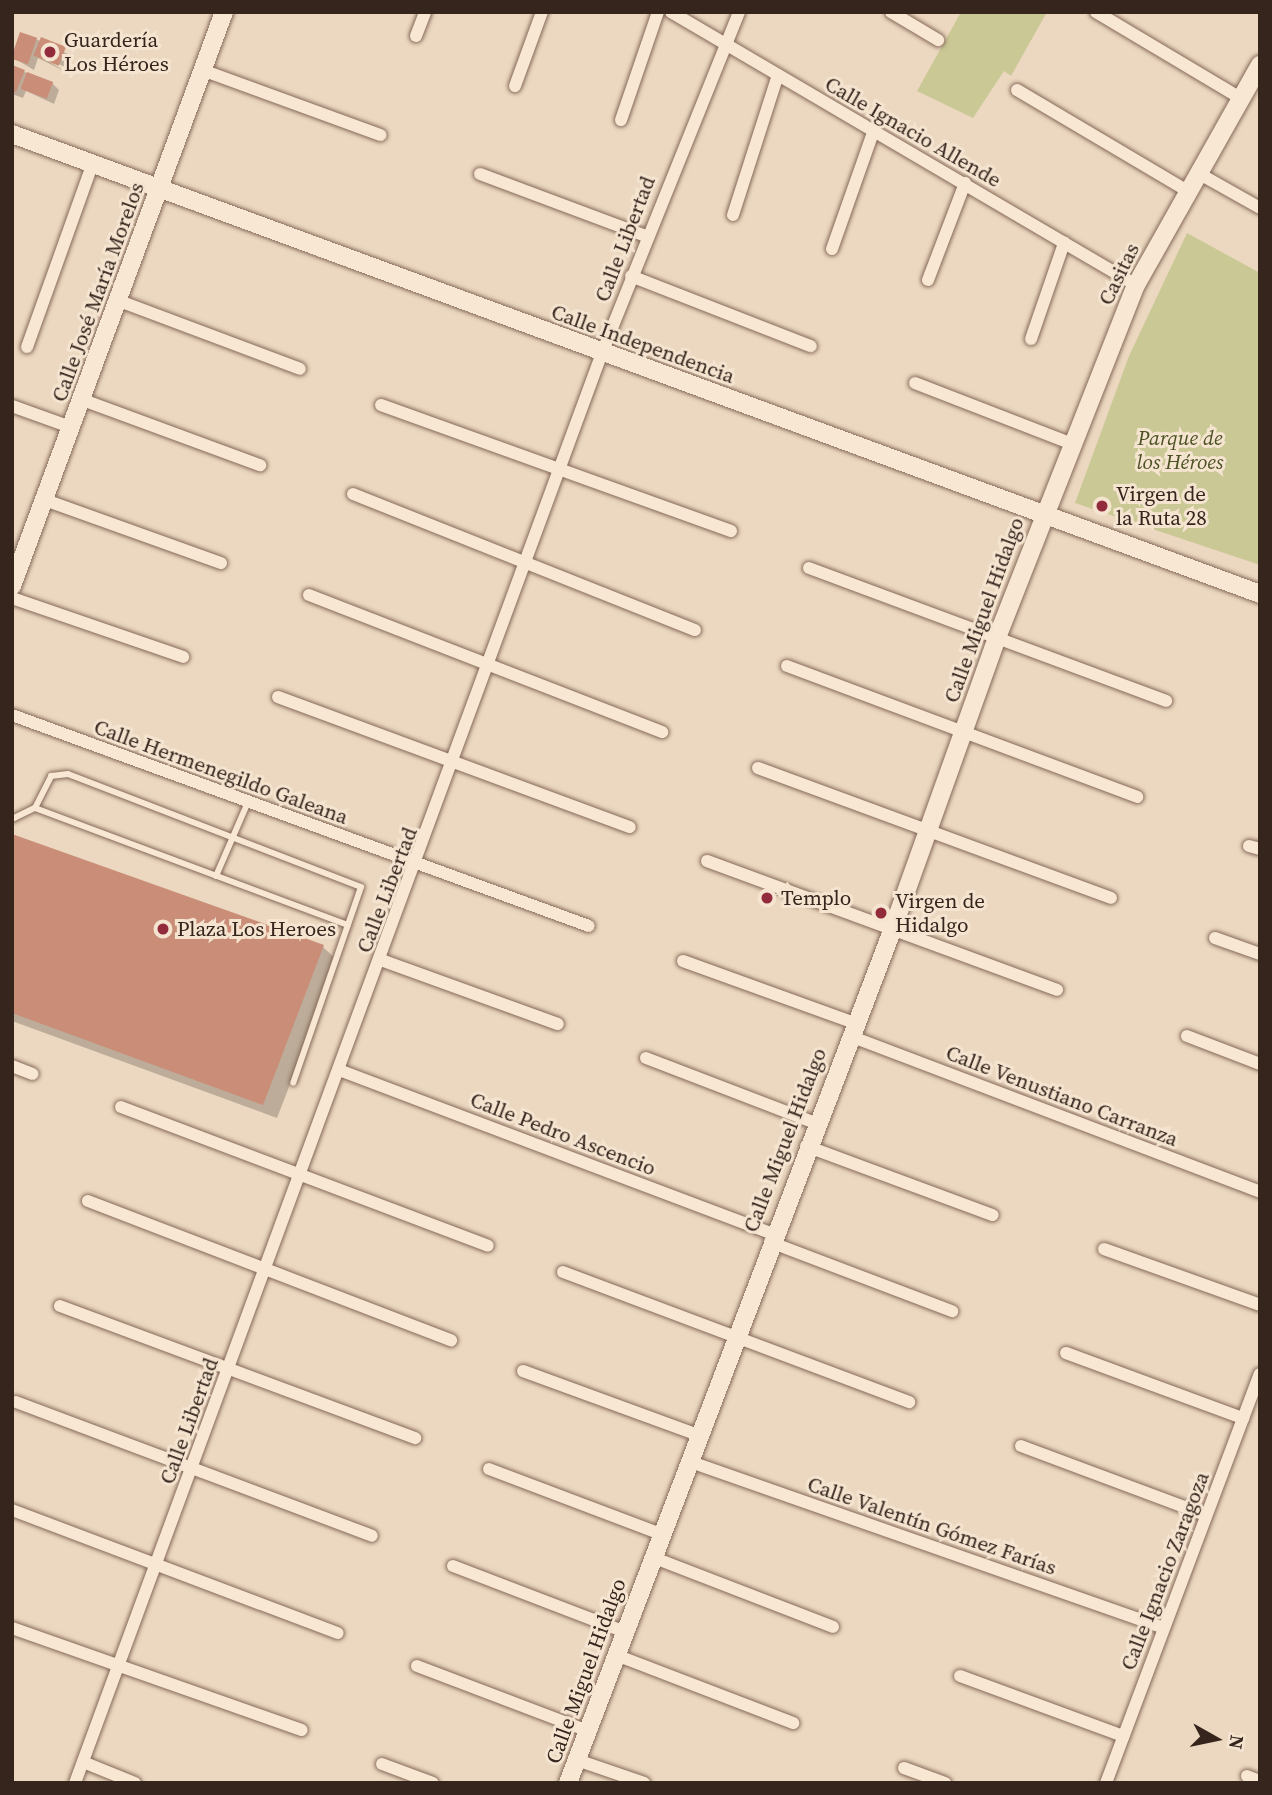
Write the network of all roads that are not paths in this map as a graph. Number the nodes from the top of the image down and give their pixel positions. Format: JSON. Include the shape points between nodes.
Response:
{"nodes":[{"id":1,"x":225,"y":12,"type":"edge"},
{"id":2,"x":425,"y":12,"type":"edge"},
{"id":3,"x":542,"y":12,"type":"edge"},
{"id":4,"x":658,"y":12,"type":"edge"},
{"id":5,"x":671,"y":12,"type":"edge"},
{"id":6,"x":739,"y":12,"type":"edge"},
{"id":7,"x":891,"y":12,"type":"edge"},
{"id":8,"x":1096,"y":12,"type":"edge"},
{"id":9,"x":416,"y":36,"type":"dead end"},
{"id":10,"x":938,"y":40,"type":"dead end"},
{"id":11,"x":722,"y":41,"type":"junction"},
{"id":12,"x":202,"y":71,"type":"junction"},
{"id":13,"x":778,"y":75,"type":"junction"},
{"id":14,"x":1257,"y":77,"type":"edge"},
{"id":15,"x":515,"y":86,"type":"dead end"},
{"id":16,"x":1017,"y":90,"type":"dead end"},
{"id":17,"x":1240,"y":98,"type":"junction"},
{"id":18,"x":621,"y":120,"type":"dead end"},
{"id":19,"x":874,"y":130,"type":"junction"},
{"id":20,"x":12,"y":134,"type":"edge"},
{"id":21,"x":381,"y":135,"type":"dead end"},
{"id":22,"x":93,"y":163,"type":"junction"},
{"id":23,"x":1198,"y":173,"type":"junction"},
{"id":24,"x":480,"y":174,"type":"dead end"},
{"id":25,"x":965,"y":183,"type":"junction"},
{"id":26,"x":160,"y":188,"type":"junction"},
{"id":27,"x":1188,"y":191,"type":"junction"},
{"id":28,"x":1260,"y":208,"type":"edge"},
{"id":29,"x":733,"y":215,"type":"dead end"},
{"id":30,"x":646,"y":236,"type":"junction"},
{"id":31,"x":1064,"y":243,"type":"junction"},
{"id":32,"x":832,"y":249,"type":"dead end"},
{"id":33,"x":631,"y":276,"type":"junction"},
{"id":34,"x":928,"y":280,"type":"dead end"},
{"id":35,"x":1136,"y":285,"type":"junction"},
{"id":36,"x":122,"y":302,"type":"junction"},
{"id":37,"x":1031,"y":339,"type":"dead end"},
{"id":38,"x":811,"y":346,"type":"dead end"},
{"id":39,"x":27,"y":347,"type":"dead end"},
{"id":40,"x":602,"y":353,"type":"junction"},
{"id":41,"x":300,"y":369,"type":"dead end"},
{"id":42,"x":915,"y":383,"type":"dead end"},
{"id":43,"x":83,"y":400,"type":"junction"},
{"id":44,"x":381,"y":405,"type":"dead end"},
{"id":45,"x":12,"y":406,"type":"edge"},
{"id":46,"x":73,"y":428,"type":"junction"},
{"id":47,"x":1072,"y":444,"type":"junction"},
{"id":48,"x":260,"y":465,"type":"dead end"},
{"id":49,"x":559,"y":471,"type":"junction"},
{"id":50,"x":354,"y":494,"type":"dead end"},
{"id":51,"x":45,"y":500,"type":"junction"},
{"id":52,"x":1044,"y":514,"type":"junction"},
{"id":53,"x":731,"y":531,"type":"dead end"},
{"id":54,"x":526,"y":563,"type":"junction"},
{"id":55,"x":221,"y":564,"type":"dead end"},
{"id":56,"x":809,"y":568,"type":"dead end"},
{"id":57,"x":12,"y":586,"type":"edge"},
{"id":58,"x":1260,"y":594,"type":"edge"},
{"id":59,"x":309,"y":595,"type":"dead end"},
{"id":60,"x":12,"y":598,"type":"edge"},
{"id":61,"x":695,"y":630,"type":"dead end"},
{"id":62,"x":998,"y":635,"type":"junction"},
{"id":63,"x":183,"y":657,"type":"dead end"},
{"id":64,"x":489,"y":666,"type":"junction"},
{"id":65,"x":787,"y":666,"type":"dead end"},
{"id":66,"x":278,"y":696,"type":"dead end"},
{"id":67,"x":1166,"y":701,"type":"dead end"},
{"id":68,"x":12,"y":715,"type":"edge"},
{"id":69,"x":965,"y":728,"type":"junction"},
{"id":70,"x":662,"y":732,"type":"dead end"},
{"id":71,"x":454,"y":763,"type":"junction"},
{"id":72,"x":758,"y":768,"type":"dead end"},
{"id":73,"x":1137,"y":797,"type":"dead end"},
{"id":74,"x":248,"y":802,"type":"junction"},
{"id":75,"x":35,"y":808,"type":"junction"},
{"id":76,"x":12,"y":819,"type":"edge"},
{"id":77,"x":629,"y":827,"type":"dead end"},
{"id":78,"x":927,"y":829,"type":"junction"},
{"id":79,"x":233,"y":838,"type":"junction"},
{"id":80,"x":708,"y":861,"type":"dead end"},
{"id":81,"x":417,"y":864,"type":"junction"},
{"id":82,"x":216,"y":876,"type":"junction"},
{"id":83,"x":1111,"y":898,"type":"dead end"},
{"id":84,"x":348,"y":925,"type":"junction"},
{"id":85,"x":589,"y":926,"type":"dead end"},
{"id":86,"x":892,"y":931,"type":"junction"},
{"id":87,"x":1215,"y":938,"type":"dead end"},
{"id":88,"x":1260,"y":954,"type":"edge"},
{"id":89,"x":381,"y":960,"type":"junction"},
{"id":90,"x":683,"y":961,"type":"dead end"},
{"id":91,"x":1057,"y":990,"type":"dead end"},
{"id":92,"x":558,"y":1024,"type":"dead end"},
{"id":93,"x":852,"y":1030,"type":"junction"},
{"id":94,"x":1187,"y":1036,"type":"dead end"},
{"id":95,"x":646,"y":1058,"type":"dead end"},
{"id":96,"x":1260,"y":1064,"type":"edge"},
{"id":97,"x":12,"y":1066,"type":"edge"},
{"id":98,"x":339,"y":1070,"type":"junction"},
{"id":99,"x":33,"y":1074,"type":"dead end"},
{"id":100,"x":293,"y":1083,"type":"dead end"},
{"id":101,"x":121,"y":1107,"type":"dead end"},
{"id":102,"x":815,"y":1124,"type":"junction"},
{"id":103,"x":806,"y":1146,"type":"junction"},
{"id":104,"x":300,"y":1173,"type":"junction"},
{"id":105,"x":1260,"y":1192,"type":"edge"},
{"id":106,"x":88,"y":1201,"type":"dead end"},
{"id":107,"x":993,"y":1215,"type":"dead end"},
{"id":108,"x":771,"y":1238,"type":"junction"},
{"id":109,"x":488,"y":1246,"type":"dead end"},
{"id":110,"x":1104,"y":1250,"type":"dead end"},
{"id":111,"x":265,"y":1268,"type":"junction"},
{"id":112,"x":562,"y":1272,"type":"dead end"},
{"id":113,"x":1260,"y":1305,"type":"edge"},
{"id":114,"x":60,"y":1306,"type":"dead end"},
{"id":115,"x":952,"y":1311,"type":"dead end"},
{"id":116,"x":734,"y":1337,"type":"junction"},
{"id":117,"x":451,"y":1340,"type":"dead end"},
{"id":118,"x":1066,"y":1353,"type":"dead end"},
{"id":119,"x":228,"y":1369,"type":"junction"},
{"id":120,"x":523,"y":1370,"type":"dead end"},
{"id":121,"x":1260,"y":1374,"type":"edge"},
{"id":122,"x":16,"y":1402,"type":"dead end"},
{"id":123,"x":909,"y":1402,"type":"dead end"},
{"id":124,"x":1243,"y":1418,"type":"junction"},
{"id":125,"x":698,"y":1435,"type":"junction"},
{"id":126,"x":415,"y":1438,"type":"dead end"},
{"id":127,"x":1021,"y":1446,"type":"dead end"},
{"id":128,"x":688,"y":1461,"type":"junction"},
{"id":129,"x":192,"y":1468,"type":"junction"},
{"id":130,"x":489,"y":1469,"type":"dead end"},
{"id":131,"x":12,"y":1510,"type":"edge"},
{"id":132,"x":1206,"y":1515,"type":"junction"},
{"id":133,"x":661,"y":1534,"type":"junction"},
{"id":134,"x":372,"y":1535,"type":"dead end"},
{"id":135,"x":652,"y":1557,"type":"junction"},
{"id":136,"x":157,"y":1566,"type":"junction"},
{"id":137,"x":453,"y":1566,"type":"dead end"},
{"id":138,"x":833,"y":1627,"type":"dead end"},
{"id":139,"x":12,"y":1628,"type":"edge"},
{"id":140,"x":1164,"y":1628,"type":"junction"},
{"id":141,"x":625,"y":1632,"type":"junction"},
{"id":142,"x":338,"y":1633,"type":"dead end"},
{"id":143,"x":616,"y":1655,"type":"junction"},
{"id":144,"x":417,"y":1666,"type":"dead end"},
{"id":145,"x":120,"y":1668,"type":"junction"},
{"id":146,"x":960,"y":1676,"type":"dead end"},
{"id":147,"x":793,"y":1723,"type":"dead end"},
{"id":148,"x":302,"y":1730,"type":"dead end"},
{"id":149,"x":588,"y":1731,"type":"junction"},
{"id":150,"x":1123,"y":1736,"type":"junction"},
{"id":151,"x":577,"y":1760,"type":"junction"},
{"id":152,"x":83,"y":1762,"type":"junction"},
{"id":153,"x":382,"y":1764,"type":"dead end"},
{"id":154,"x":904,"y":1768,"type":"dead end"},
{"id":155,"x":1247,"y":1776,"type":"dead end"},
{"id":156,"x":1260,"y":1781,"type":"edge"},
{"id":157,"x":75,"y":1783,"type":"edge"},
{"id":158,"x":135,"y":1783,"type":"edge"},
{"id":159,"x":433,"y":1783,"type":"edge"},
{"id":160,"x":568,"y":1783,"type":"edge"},
{"id":161,"x":644,"y":1783,"type":"edge"},
{"id":162,"x":944,"y":1783,"type":"edge"},
{"id":163,"x":1106,"y":1783,"type":"edge"}],
"edges":[{"from":1,"to":12,"type":"street","name":"Calle José María Morelos"},
{"from":2,"to":9,"type":"street"},
{"from":3,"to":15,"type":"street"},
{"from":4,"to":18,"type":"street"},
{"from":5,"to":11,"type":"street","name":"Calle Ignacio Allende"},
{"from":6,"to":11,"type":"street","name":"Calle Libertad"},
{"from":7,"to":10,"type":"street"},
{"from":8,"to":17,"type":"street"},
{"from":11,"to":13,"type":"street","name":"Calle Ignacio Allende"},
{"from":11,"to":30,"type":"street","name":"Calle Libertad"},
{"from":12,"to":21,"type":"street"},
{"from":12,"to":26,"type":"street","name":"Calle José María Morelos"},
{"from":13,"to":19,"type":"street","name":"Calle Ignacio Allende"},
{"from":13,"to":29,"type":"street"},
{"from":14,"to":17,"type":"street","name":"Casitas"},
{"from":16,"to":27,"type":"street"},
{"from":17,"to":23,"type":"street","name":"Casitas"},
{"from":19,"to":25,"type":"street","name":"Calle Ignacio Allende"},
{"from":19,"to":32,"type":"street"},
{"from":20,"to":22,"type":"street","name":"Calle Independencia"},
{"from":22,"to":26,"type":"street","name":"Calle Independencia"},
{"from":22,"to":39,"type":"street"},
{"from":23,"to":27,"type":"street","name":"Casitas"},
{"from":23,"to":28,"type":"street"},
{"from":24,"to":30,"type":"street"},
{"from":25,"to":31,"type":"street","name":"Calle Ignacio Allende"},
{"from":25,"to":34,"type":"street"},
{"from":26,"to":36,"type":"street","name":"Calle José María Morelos"},
{"from":26,"to":40,"type":"street","name":"Calle Independencia"},
{"from":27,"to":35,"type":"street","name":"Casitas"},
{"from":30,"to":33,"type":"street","name":"Calle Libertad"},
{"from":31,"to":35,"type":"street","name":"Calle Ignacio Allende"},
{"from":31,"to":37,"type":"street"},
{"from":33,"to":38,"type":"street"},
{"from":33,"to":40,"type":"street","name":"Calle Libertad"},
{"from":35,"to":47,"type":"street","name":"Casitas"},
{"from":36,"to":41,"type":"street"},
{"from":36,"to":43,"type":"street","name":"Calle José María Morelos"},
{"from":40,"to":49,"type":"street","name":"Calle Libertad"},
{"from":40,"to":52,"type":"street","name":"Calle Independencia"},
{"from":42,"to":47,"type":"street"},
{"from":43,"to":46,"type":"street","name":"Calle José María Morelos"},
{"from":43,"to":48,"type":"street"},
{"from":44,"to":49,"type":"street"},
{"from":45,"to":46,"type":"street"},
{"from":46,"to":51,"type":"street","name":"Calle José María Morelos"},
{"from":47,"to":52,"type":"street","name":"Casitas"},
{"from":49,"to":53,"type":"street"},
{"from":49,"to":54,"type":"street","name":"Calle Libertad"},
{"from":50,"to":54,"type":"street"},
{"from":51,"to":55,"type":"street"},
{"from":51,"to":57,"type":"street","name":"Calle José María Morelos"},
{"from":52,"to":58,"type":"street","name":"Calle Independencia"},
{"from":52,"to":62,"type":"street","name":"Calle Miguel Hidalgo"},
{"from":54,"to":61,"type":"street"},
{"from":54,"to":64,"type":"street","name":"Calle Libertad"},
{"from":56,"to":62,"type":"street"},
{"from":59,"to":64,"type":"street"},
{"from":60,"to":63,"type":"street"},
{"from":62,"to":67,"type":"street"},
{"from":62,"to":69,"type":"street","name":"Calle Miguel Hidalgo"},
{"from":64,"to":70,"type":"street"},
{"from":64,"to":71,"type":"street","name":"Calle Libertad"},
{"from":65,"to":69,"type":"street"},
{"from":66,"to":71,"type":"street"},
{"from":68,"to":74,"type":"street","name":"Calle Hermenegildo Galeana"},
{"from":69,"to":73,"type":"street"},
{"from":69,"to":78,"type":"street","name":"Calle Miguel Hidalgo"},
{"from":71,"to":77,"type":"street"},
{"from":71,"to":81,"type":"street","name":"Calle Libertad"},
{"from":72,"to":78,"type":"street"},
{"from":74,"to":79,"type":"lane"},
{"from":74,"to":81,"type":"street","name":"Calle Hermenegildo Galeana"},
{"from":75,"to":76,"type":"lane"},
{"from":75,"to":79,"type":"lane","via":[[51,776],[59,773]]},
{"from":75,"to":82,"type":"lane"},
{"from":78,"to":83,"type":"street"},
{"from":78,"to":86,"type":"street","name":"Calle Miguel Hidalgo"},
{"from":79,"to":82,"type":"lane"},
{"from":79,"to":84,"type":"lane","via":[[355,882],[361,887]]},
{"from":80,"to":86,"type":"street"},
{"from":81,"to":85,"type":"street","name":"Calle Hermenegildo Galeana"},
{"from":81,"to":89,"type":"street","name":"Calle Libertad"},
{"from":82,"to":84,"type":"lane"},
{"from":84,"to":100,"type":"lane"},
{"from":86,"to":91,"type":"street"},
{"from":86,"to":93,"type":"street","name":"Calle Miguel Hidalgo"},
{"from":87,"to":88,"type":"street"},
{"from":89,"to":92,"type":"street"},
{"from":89,"to":98,"type":"street","name":"Calle Libertad"},
{"from":90,"to":93,"type":"street","name":"Calle Venustiano Carranza"},
{"from":93,"to":102,"type":"street","name":"Calle Miguel Hidalgo"},
{"from":93,"to":105,"type":"street","name":"Calle Venustiano Carranza"},
{"from":94,"to":96,"type":"street"},
{"from":95,"to":102,"type":"street"},
{"from":97,"to":99,"type":"street"},
{"from":98,"to":104,"type":"street","name":"Calle Libertad"},
{"from":98,"to":108,"type":"street","name":"Calle Pedro Ascencio"},
{"from":101,"to":104,"type":"street"},
{"from":102,"to":103,"type":"street","name":"Calle Miguel Hidalgo"},
{"from":103,"to":107,"type":"street"},
{"from":103,"to":108,"type":"street","name":"Calle Miguel Hidalgo"},
{"from":104,"to":109,"type":"street"},
{"from":104,"to":111,"type":"street","name":"Calle Libertad"},
{"from":106,"to":111,"type":"street"},
{"from":108,"to":115,"type":"street","name":"Calle Pedro Ascencio"},
{"from":108,"to":116,"type":"street","name":"Calle Miguel Hidalgo"},
{"from":110,"to":113,"type":"street"},
{"from":111,"to":117,"type":"street"},
{"from":111,"to":119,"type":"street","name":"Calle Libertad"},
{"from":112,"to":116,"type":"street"},
{"from":114,"to":119,"type":"street"},
{"from":116,"to":123,"type":"street"},
{"from":116,"to":125,"type":"street","name":"Calle Miguel Hidalgo"},
{"from":118,"to":124,"type":"street"},
{"from":119,"to":126,"type":"street"},
{"from":119,"to":129,"type":"street","name":"Calle Libertad"},
{"from":120,"to":125,"type":"street"},
{"from":121,"to":124,"type":"street","name":"Calle Ignacio Zaragoza"},
{"from":122,"to":129,"type":"street"},
{"from":124,"to":132,"type":"street","name":"Calle Ignacio Zaragoza"},
{"from":125,"to":128,"type":"street","name":"Calle Miguel Hidalgo"},
{"from":127,"to":132,"type":"street"},
{"from":128,"to":133,"type":"street","name":"Calle Miguel Hidalgo"},
{"from":128,"to":140,"type":"street","name":"Calle Valentín Gómez Farías"},
{"from":129,"to":134,"type":"street"},
{"from":129,"to":136,"type":"street","name":"Calle Libertad"},
{"from":130,"to":133,"type":"street"},
{"from":131,"to":136,"type":"street"},
{"from":132,"to":140,"type":"street","name":"Calle Ignacio Zaragoza"},
{"from":133,"to":135,"type":"street","name":"Calle Miguel Hidalgo"},
{"from":135,"to":138,"type":"street"},
{"from":135,"to":141,"type":"street","name":"Calle Miguel Hidalgo"},
{"from":136,"to":142,"type":"street"},
{"from":136,"to":145,"type":"street","name":"Calle Libertad"},
{"from":137,"to":141,"type":"street"},
{"from":139,"to":145,"type":"street"},
{"from":140,"to":150,"type":"street","name":"Calle Ignacio Zaragoza"},
{"from":141,"to":143,"type":"street","name":"Calle Miguel Hidalgo"},
{"from":143,"to":147,"type":"street"},
{"from":143,"to":149,"type":"street","name":"Calle Miguel Hidalgo"},
{"from":144,"to":149,"type":"street"},
{"from":145,"to":148,"type":"street"},
{"from":145,"to":152,"type":"street","name":"Calle Libertad"},
{"from":146,"to":150,"type":"street"},
{"from":149,"to":151,"type":"street","name":"Calle Miguel Hidalgo"},
{"from":150,"to":163,"type":"street","name":"Calle Ignacio Zaragoza"},
{"from":151,"to":160,"type":"street","name":"Calle Miguel Hidalgo"},
{"from":151,"to":161,"type":"street"},
{"from":152,"to":157,"type":"street","name":"Calle Libertad"},
{"from":152,"to":158,"type":"street"},
{"from":153,"to":159,"type":"street"},
{"from":154,"to":162,"type":"street"},
{"from":155,"to":156,"type":"street"}]}
